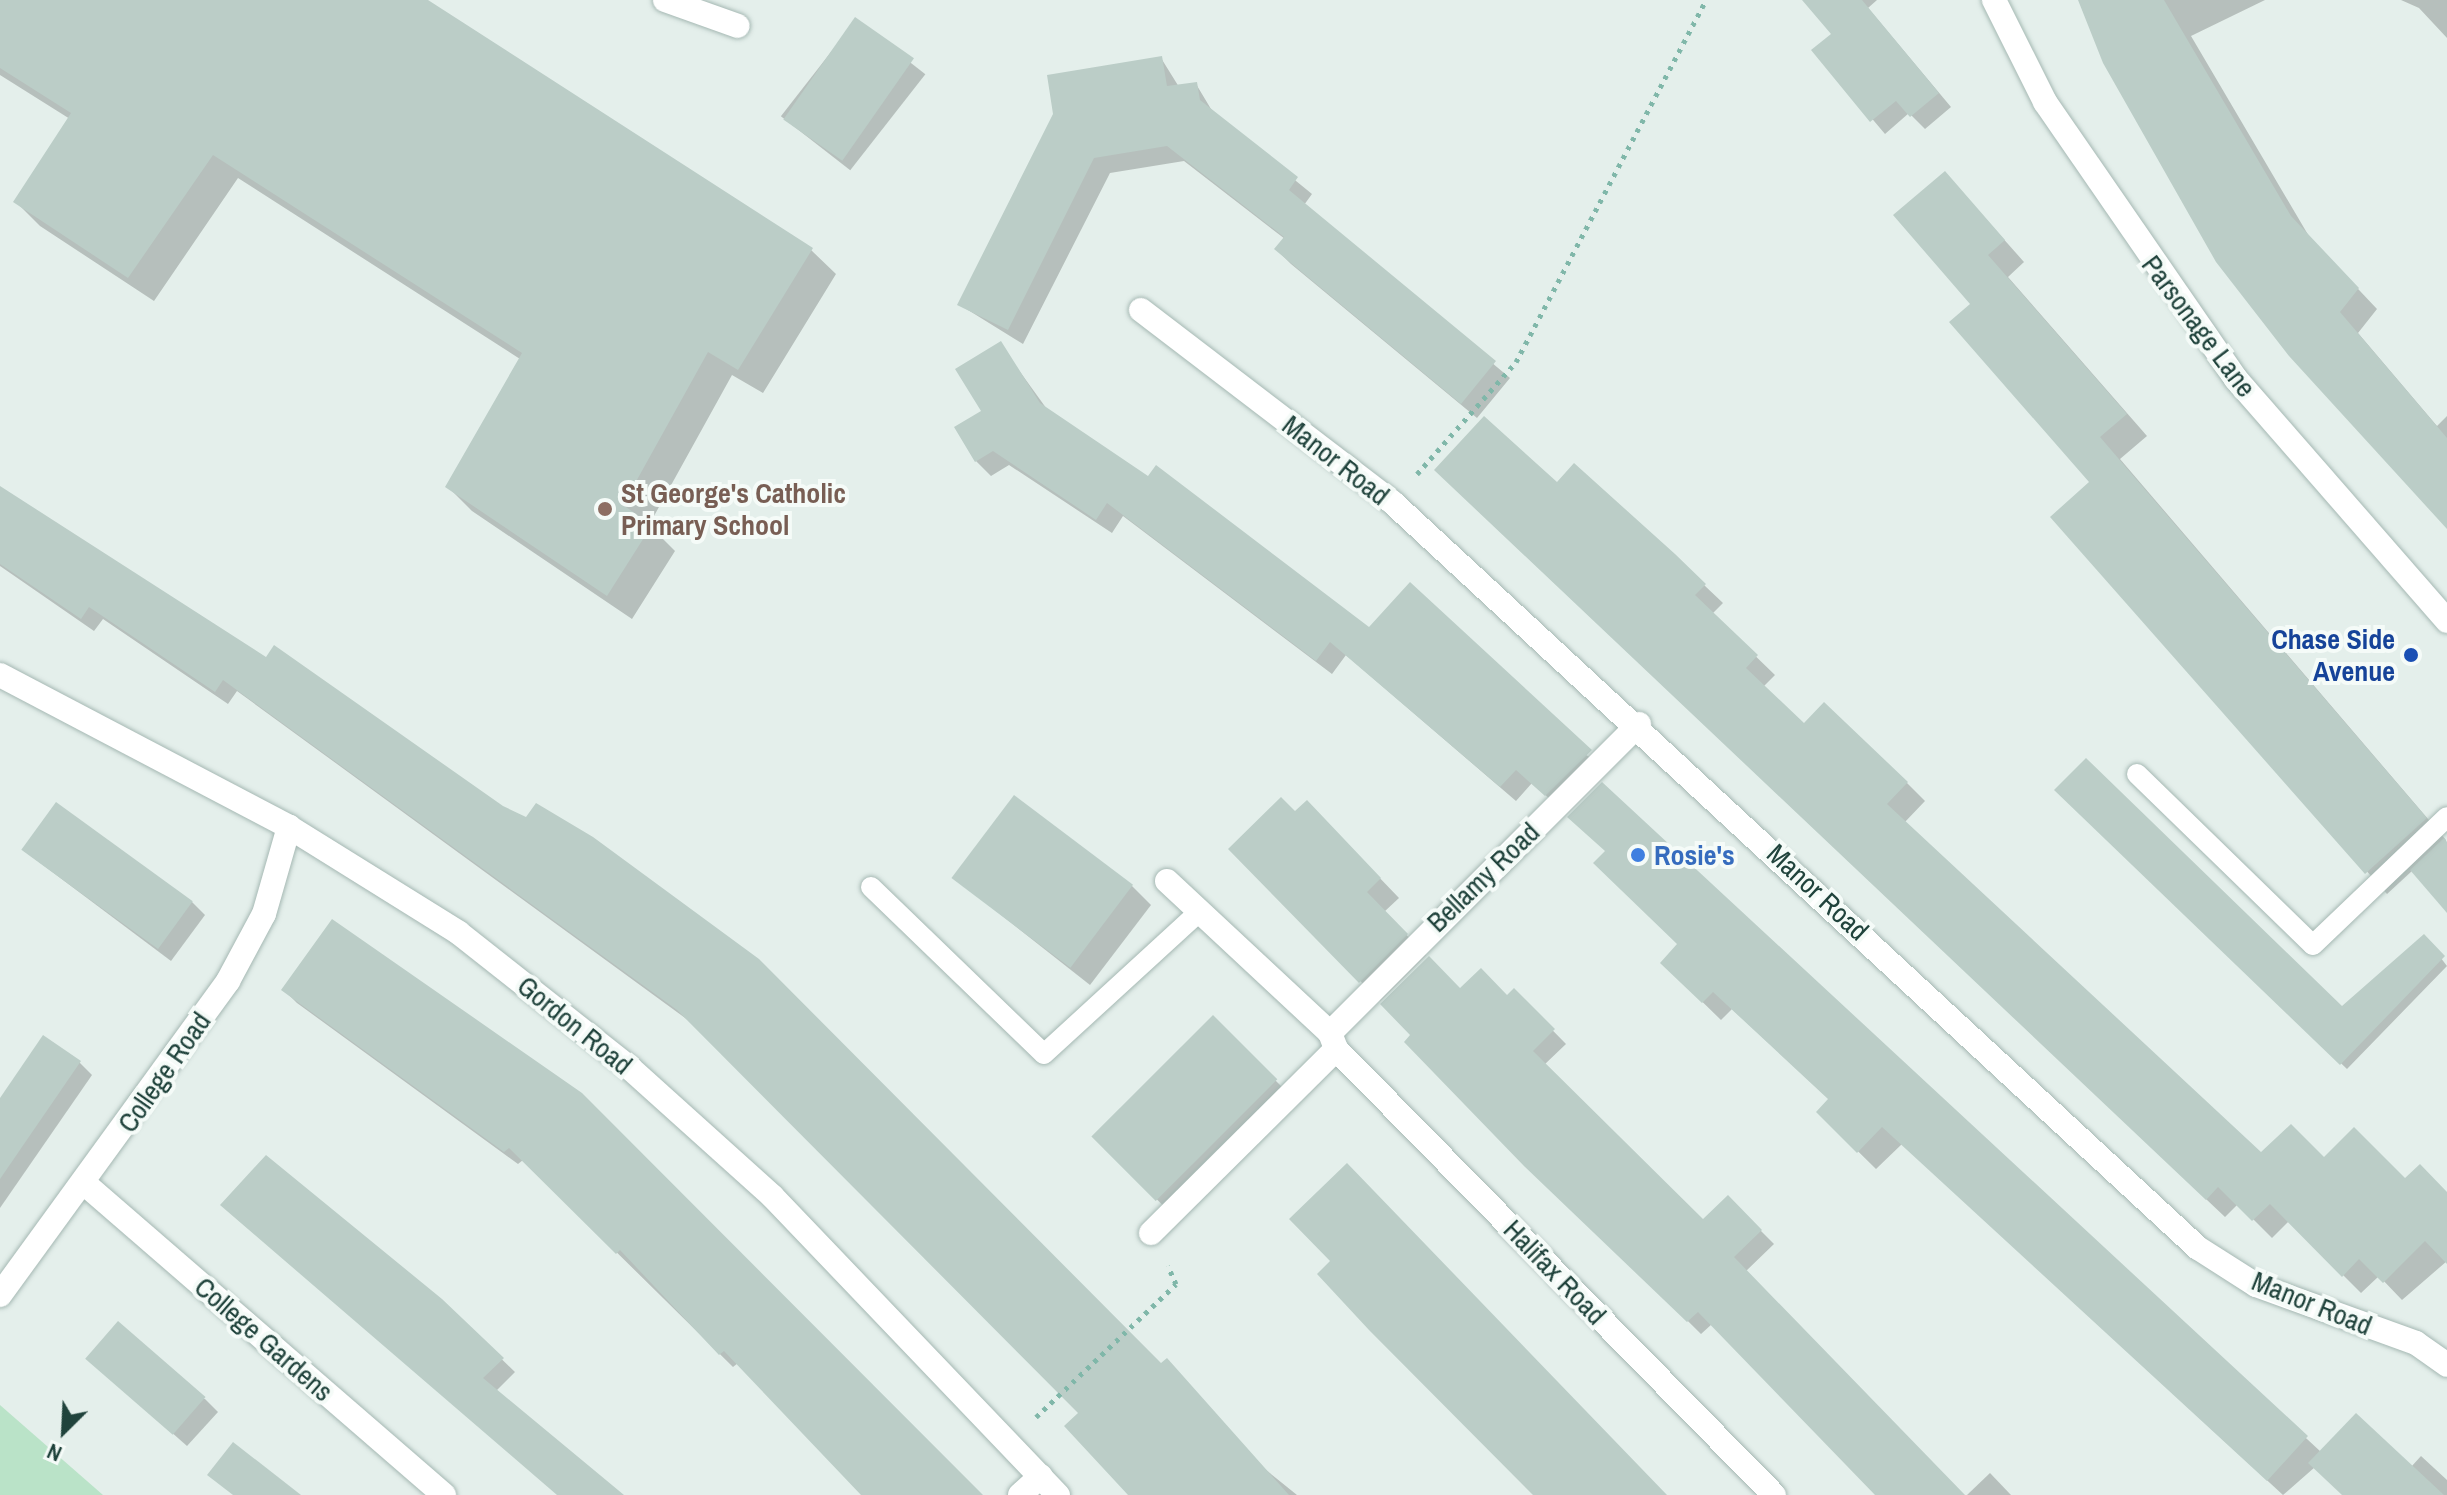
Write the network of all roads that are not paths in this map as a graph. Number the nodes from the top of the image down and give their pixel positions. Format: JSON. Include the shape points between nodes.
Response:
{"nodes":[{"id":1,"x":665,"y":0,"type":"edge"},
{"id":2,"x":1994,"y":0,"type":"edge"},
{"id":3,"x":738,"y":26,"type":"dead end"},
{"id":4,"x":1141,"y":310,"type":"dead end"},
{"id":5,"x":2447,"y":621,"type":"edge"},
{"id":6,"x":0,"y":675,"type":"edge"},
{"id":7,"x":1639,"y":724,"type":"junction"},
{"id":8,"x":2137,"y":774,"type":"dead end"},
{"id":9,"x":2447,"y":817,"type":"edge"},
{"id":10,"x":289,"y":827,"type":"junction"},
{"id":11,"x":1167,"y":881,"type":"dead end"},
{"id":12,"x":871,"y":887,"type":"dead end"},
{"id":13,"x":1199,"y":912,"type":"junction"},
{"id":14,"x":1333,"y":1041,"type":"junction"},
{"id":15,"x":85,"y":1184,"type":"junction"},
{"id":16,"x":1151,"y":1233,"type":"road end"},
{"id":17,"x":0,"y":1295,"type":"edge"},
{"id":18,"x":2447,"y":1365,"type":"edge"},
{"id":19,"x":1041,"y":1476,"type":"junction"},
{"id":20,"x":444,"y":1495,"type":"edge"},
{"id":21,"x":1020,"y":1495,"type":"edge"},
{"id":22,"x":1058,"y":1495,"type":"edge"},
{"id":23,"x":1774,"y":1495,"type":"edge"}],
"edges":[{"from":1,"to":3,"type":"street"},
{"from":2,"to":5,"type":"street","name":"Parsonage Lane","via":[[2045,102],[2236,379]]},
{"from":4,"to":7,"type":"street","name":"Manor Road","via":[[1392,502]]},
{"from":6,"to":10,"type":"street","name":"Gordon Road"},
{"from":7,"to":14,"type":"street","name":"Bellamy Road"},
{"from":7,"to":18,"type":"street","name":"Manor Road","via":[[2198,1248],[2256,1285],[2416,1343]]},
{"from":8,"to":9,"type":"lane","via":[[2313,945]]},
{"from":10,"to":15,"type":"street","name":"College Road","via":[[264,914],[228,981]]},
{"from":10,"to":19,"type":"street","name":"Gordon Road","via":[[459,933],[631,1069],[772,1196]]},
{"from":11,"to":13,"type":"street","name":"Halifax Road"},
{"from":12,"to":13,"type":"lane","via":[[1044,1054]]},
{"from":13,"to":14,"type":"street","name":"Halifax Road"},
{"from":14,"to":16,"type":"street"},
{"from":14,"to":23,"type":"street","name":"Halifax Road"},
{"from":15,"to":17,"type":"street","name":"College Road"},
{"from":15,"to":20,"type":"street","name":"College Gardens"},
{"from":19,"to":21,"type":"street"},
{"from":19,"to":22,"type":"street","name":"Gordon Road"}]}
